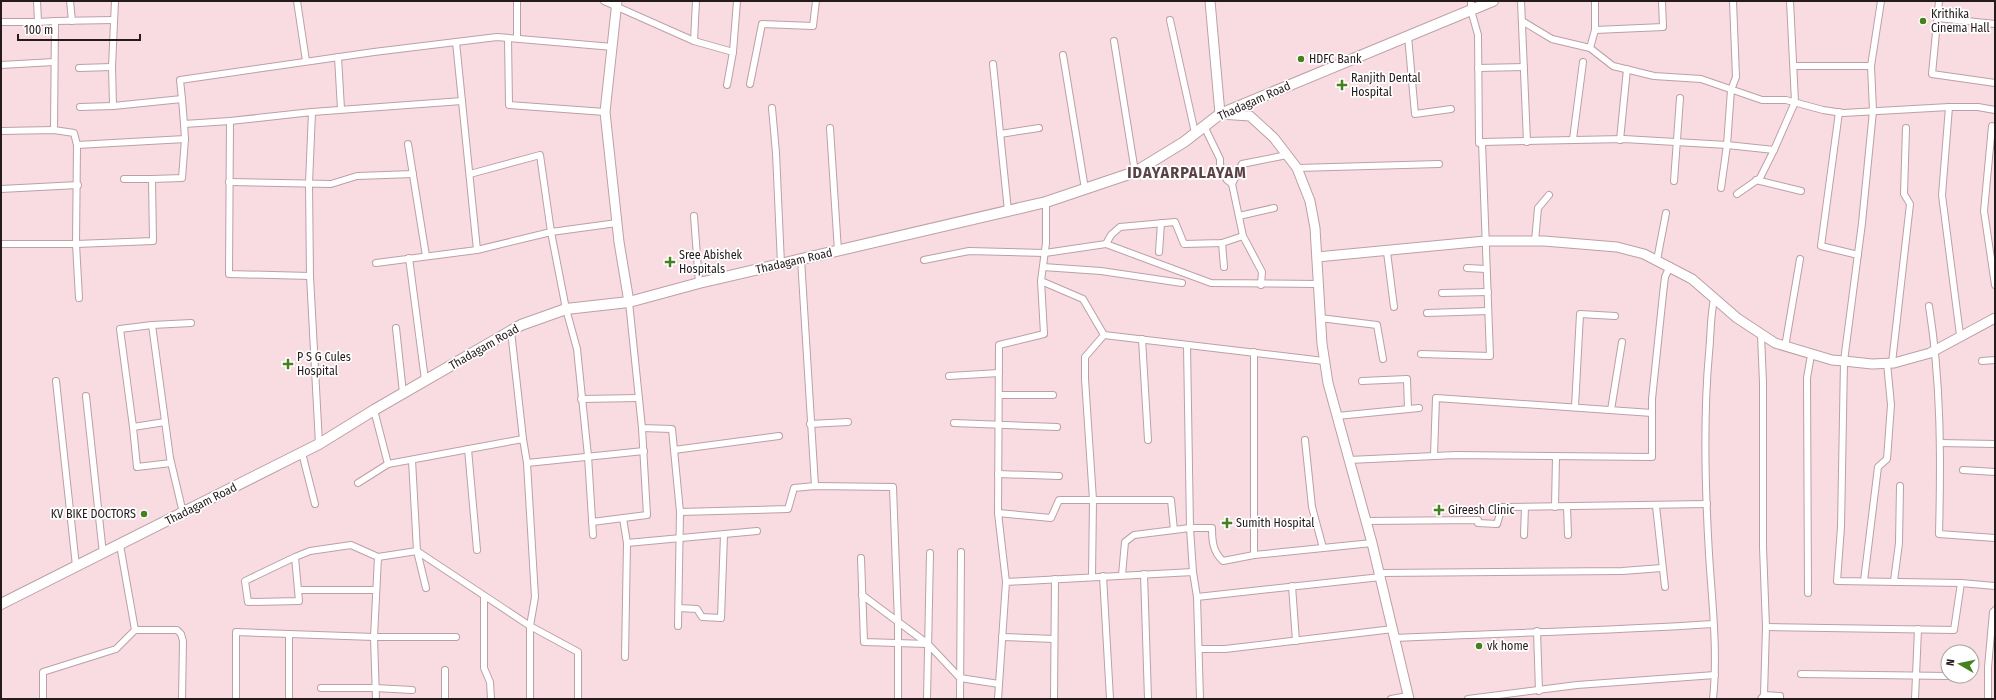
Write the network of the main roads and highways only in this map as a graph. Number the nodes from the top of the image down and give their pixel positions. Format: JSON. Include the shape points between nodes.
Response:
{"nodes":[{"id":1,"x":1493,"y":1,"type":"edge"},
{"id":2,"x":1471,"y":5,"type":"edge"},
{"id":3,"x":1,"y":604,"type":"edge"}],
"edges":[{"from":1,"to":2,"type":"main road","name":"Thadagam Road"},
{"from":2,"to":3,"type":"main road","name":"Thadagam Road","via":[[1408,36],[1220,114],[1136,172],[1046,202],[699,283],[629,302],[566,310],[521,325],[319,444]]}]}
